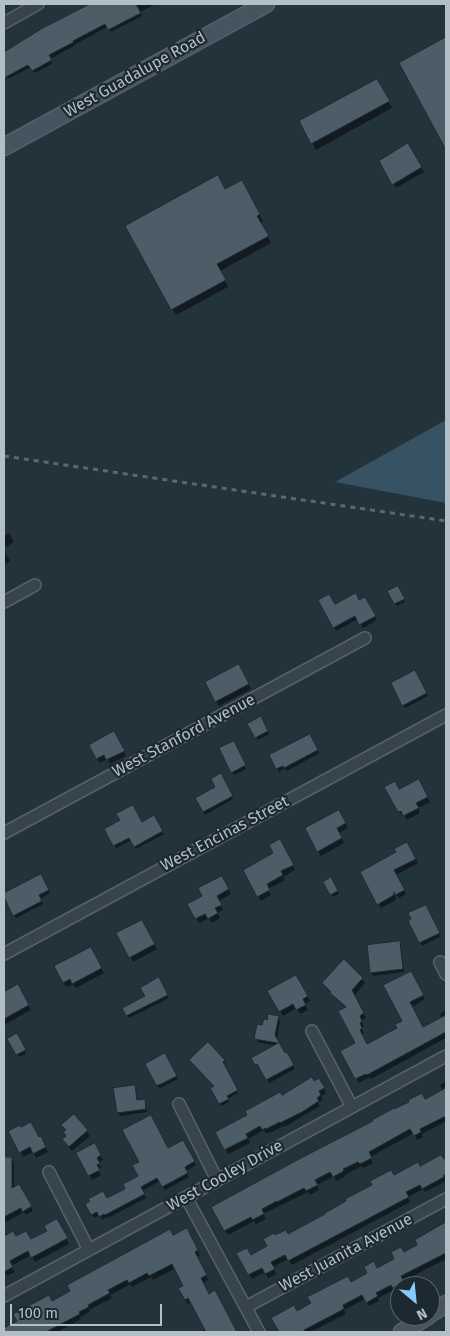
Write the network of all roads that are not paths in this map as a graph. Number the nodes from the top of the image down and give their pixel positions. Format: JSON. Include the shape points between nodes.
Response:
{"nodes":[{"id":1,"x":38,"y":4,"type":"edge"},
{"id":2,"x":266,"y":4,"type":"edge"},
{"id":3,"x":4,"y":23,"type":"edge"},
{"id":4,"x":4,"y":147,"type":"edge"},
{"id":5,"x":35,"y":585,"type":"dead end"},
{"id":6,"x":4,"y":602,"type":"edge"},
{"id":7,"x":365,"y":638,"type":"dead end"},
{"id":8,"x":446,"y":715,"type":"edge"},
{"id":9,"x":4,"y":833,"type":"edge"},
{"id":10,"x":4,"y":954,"type":"edge"},
{"id":11,"x":440,"y":962,"type":"dead end"},
{"id":12,"x":446,"y":974,"type":"edge"},
{"id":13,"x":312,"y":1032,"type":"dead end"},
{"id":14,"x":446,"y":1056,"type":"edge"},
{"id":15,"x":180,"y":1104,"type":"dead end"},
{"id":16,"x":352,"y":1107,"type":"junction"},
{"id":17,"x":48,"y":1172,"type":"dead end"},
{"id":18,"x":217,"y":1180,"type":"junction"},
{"id":19,"x":186,"y":1197,"type":"junction"},
{"id":20,"x":446,"y":1199,"type":"edge"},
{"id":21,"x":89,"y":1250,"type":"junction"},
{"id":22,"x":4,"y":1296,"type":"edge"},
{"id":23,"x":246,"y":1307,"type":"junction"},
{"id":24,"x":259,"y":1332,"type":"edge"}],
"edges":[{"from":1,"to":3,"type":"street"},
{"from":2,"to":4,"type":"main road","name":"West Guadalupe Road"},
{"from":5,"to":6,"type":"street"},
{"from":7,"to":9,"type":"street","name":"West Stanford Avenue"},
{"from":8,"to":10,"type":"street","name":"West Encinas Street"},
{"from":11,"to":12,"type":"street"},
{"from":13,"to":16,"type":"street"},
{"from":14,"to":16,"type":"street","name":"West Cooley Drive"},
{"from":15,"to":18,"type":"street"},
{"from":16,"to":18,"type":"street","name":"West Cooley Drive"},
{"from":17,"to":21,"type":"street"},
{"from":18,"to":19,"type":"street","name":"West Cooley Drive"},
{"from":19,"to":21,"type":"street","name":"West Cooley Drive"},
{"from":19,"to":23,"type":"street"},
{"from":20,"to":23,"type":"street","name":"West Juanita Avenue"},
{"from":21,"to":22,"type":"street","name":"West Cooley Drive"},
{"from":23,"to":24,"type":"street"}]}
